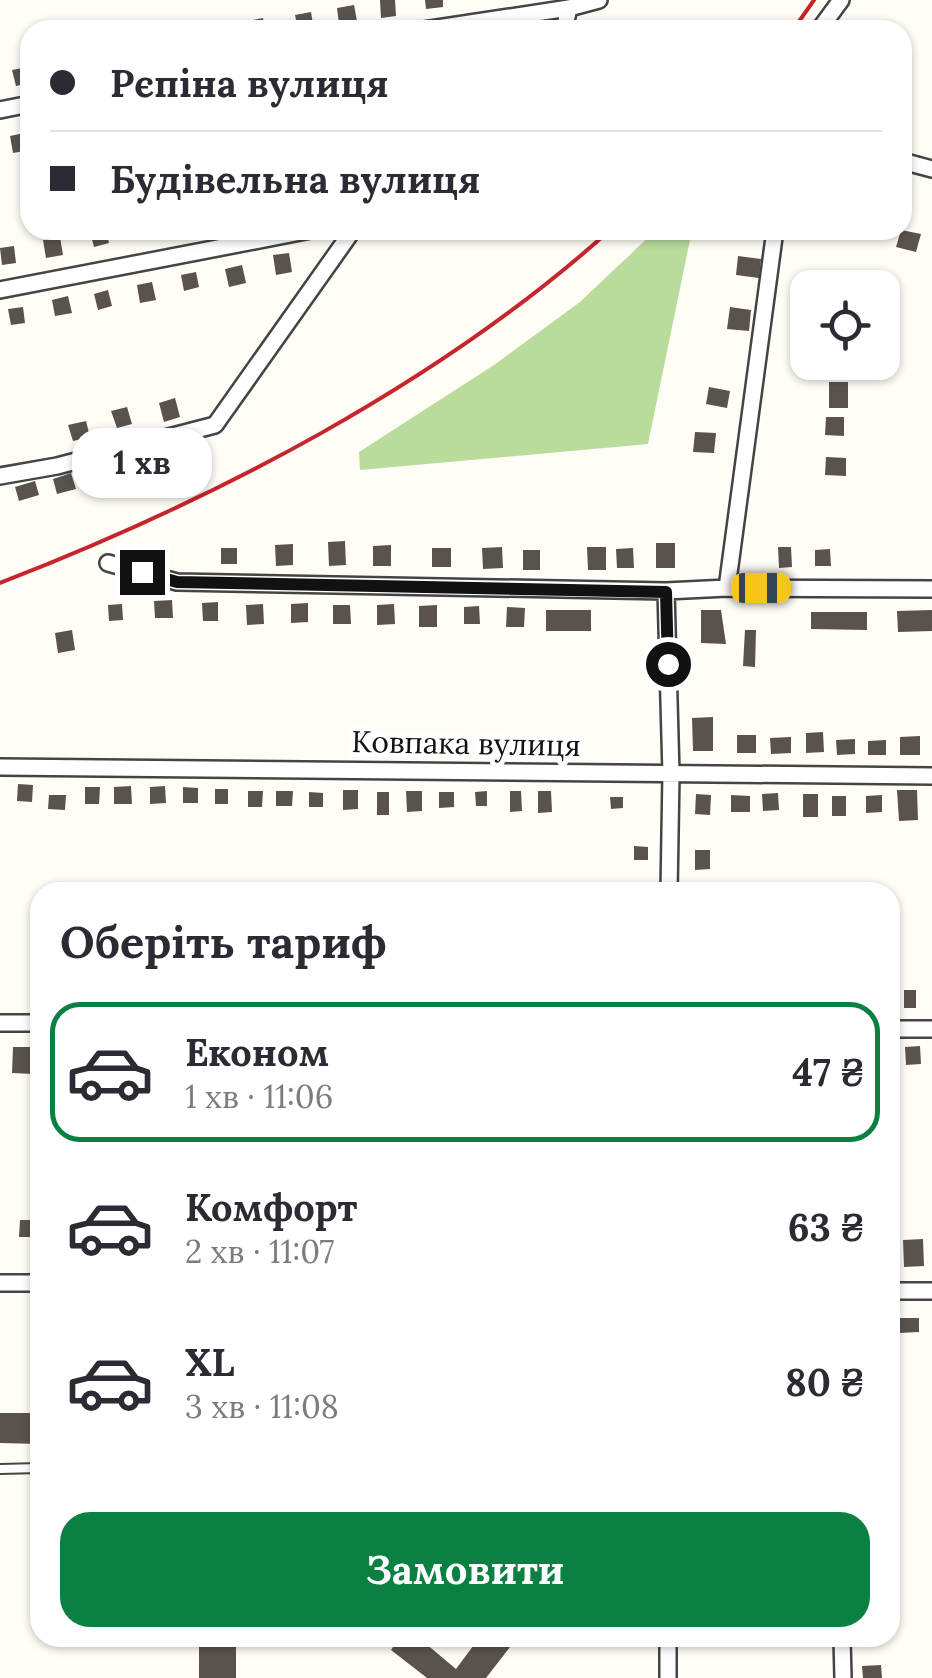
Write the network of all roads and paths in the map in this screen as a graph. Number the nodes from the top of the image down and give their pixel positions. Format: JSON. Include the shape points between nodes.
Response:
{"nodes":[{"id":1,"x":599,"y":0,"type":"edge"},
{"id":2,"x":841,"y":0,"type":"edge"},
{"id":3,"x":569,"y":8,"type":"junction"},
{"id":4,"x":490,"y":20,"type":"edge"},
{"id":5,"x":566,"y":20,"type":"edge"},
{"id":6,"x":826,"y":20,"type":"edge"},
{"id":7,"x":259,"y":240,"type":"edge"},
{"id":8,"x":346,"y":240,"type":"edge"},
{"id":9,"x":773,"y":240,"type":"edge"},
{"id":10,"x":0,"y":290,"type":"edge"},
{"id":11,"x":0,"y":476,"type":"edge"},
{"id":12,"x":108,"y":564,"type":"dead end"},
{"id":13,"x":727,"y":588,"type":"junction"},
{"id":14,"x":932,"y":590,"type":"edge"},
{"id":15,"x":666,"y":592,"type":"junction"},
{"id":16,"x":0,"y":766,"type":"edge"},
{"id":17,"x":671,"y":774,"type":"junction"},
{"id":18,"x":932,"y":776,"type":"edge"},
{"id":19,"x":669,"y":882,"type":"edge"},
{"id":20,"x":0,"y":1023,"type":"edge"},
{"id":21,"x":30,"y":1023,"type":"edge"},
{"id":22,"x":900,"y":1028,"type":"edge"},
{"id":23,"x":932,"y":1029,"type":"edge"},
{"id":24,"x":0,"y":1282,"type":"edge"},
{"id":25,"x":30,"y":1283,"type":"edge"},
{"id":26,"x":900,"y":1291,"type":"edge"},
{"id":27,"x":932,"y":1291,"type":"edge"},
{"id":28,"x":0,"y":1468,"type":"edge"},
{"id":29,"x":30,"y":1468,"type":"edge"},
{"id":30,"x":668,"y":1647,"type":"edge"},
{"id":31,"x":842,"y":1647,"type":"edge"},
{"id":32,"x":668,"y":1678,"type":"edge"},
{"id":33,"x":843,"y":1678,"type":"edge"}],
"edges":[{"from":1,"to":3,"type":"street"},
{"from":2,"to":6,"type":"street"},
{"from":3,"to":4,"type":"street"},
{"from":3,"to":5,"type":"street"},
{"from":7,"to":10,"type":"street"},
{"from":8,"to":11,"type":"street","via":[[215,425]]},
{"from":9,"to":13,"type":"street"},
{"from":12,"to":15,"type":"street","via":[[177,582]]},
{"from":13,"to":14,"type":"street"},
{"from":13,"to":15,"type":"street"},
{"from":15,"to":17,"type":"street"},
{"from":16,"to":17,"type":"street","name":"Ковпака вулиця"},
{"from":17,"to":18,"type":"street","name":"Ковпака вулиця"},
{"from":17,"to":19,"type":"street"},
{"from":20,"to":21,"type":"street"},
{"from":22,"to":23,"type":"street"},
{"from":24,"to":25,"type":"street"},
{"from":26,"to":27,"type":"street"},
{"from":28,"to":29,"type":"lane"},
{"from":30,"to":32,"type":"street"},
{"from":31,"to":33,"type":"street"}]}
